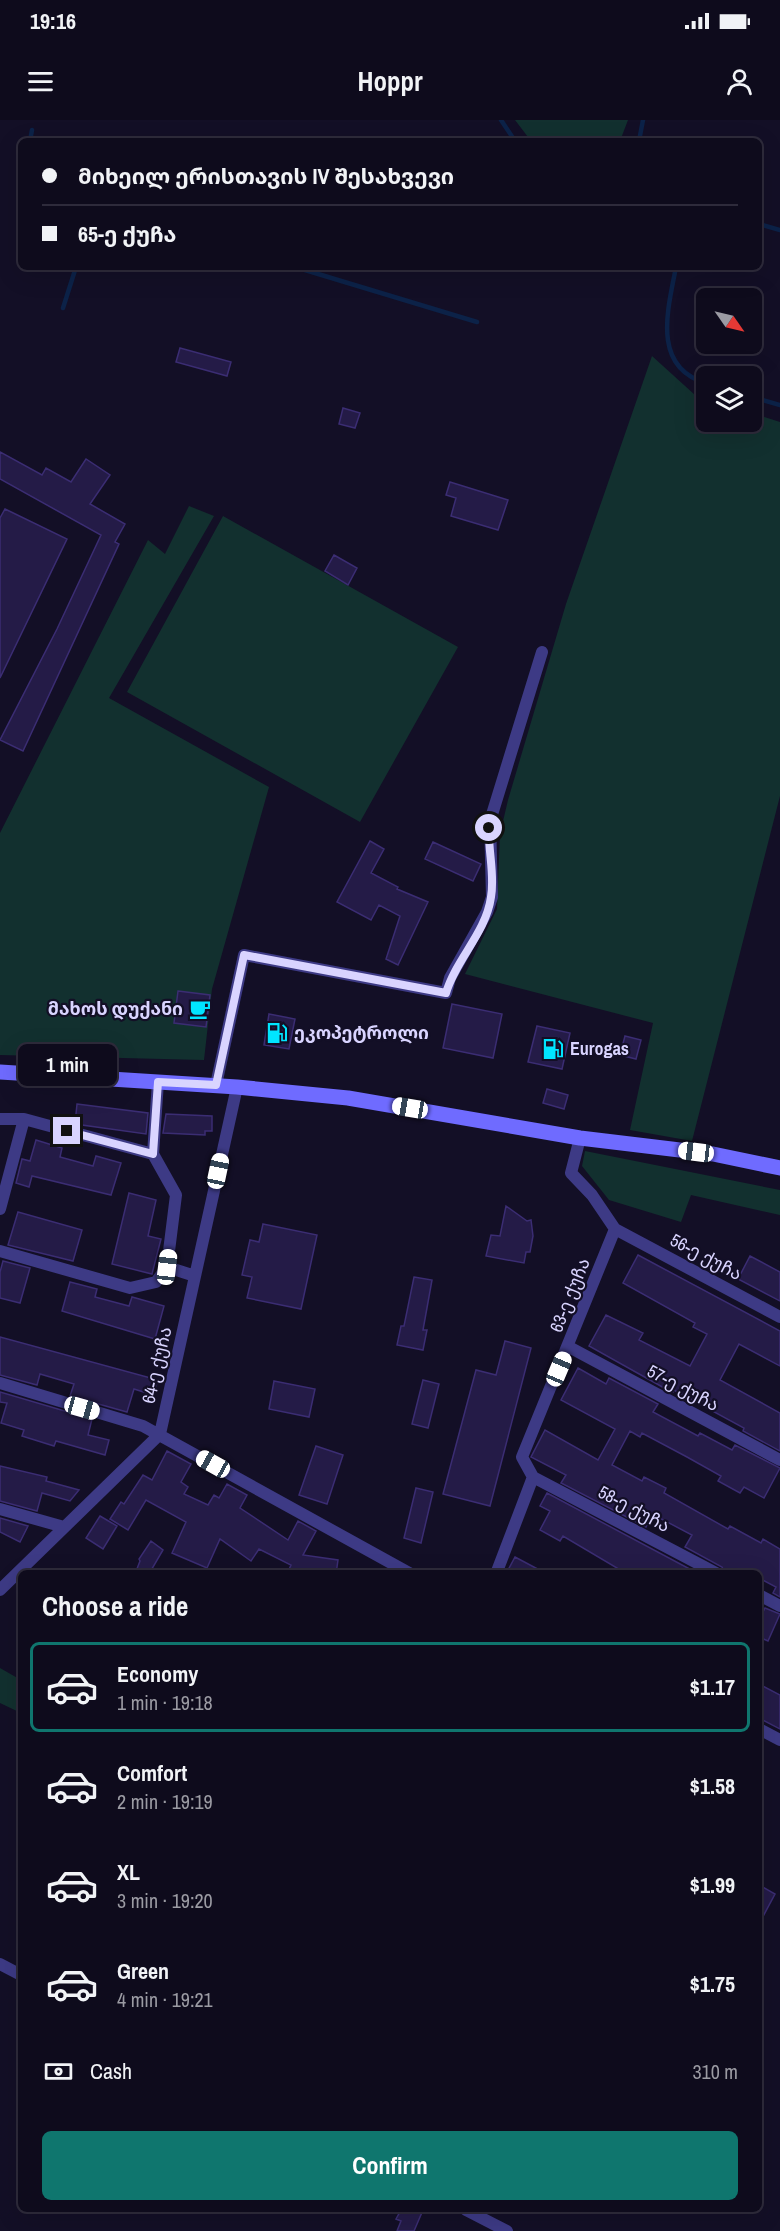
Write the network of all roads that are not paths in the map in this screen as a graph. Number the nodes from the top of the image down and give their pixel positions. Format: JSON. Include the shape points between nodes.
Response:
{"nodes":[{"id":1,"x":542,"y":652,"type":"dead end"},
{"id":2,"x":0,"y":1072,"type":"edge"},
{"id":3,"x":158,"y":1082,"type":"junction"},
{"id":4,"x":216,"y":1085,"type":"junction"},
{"id":5,"x":237,"y":1087,"type":"junction"},
{"id":6,"x":0,"y":1119,"type":"edge"},
{"id":7,"x":24,"y":1119,"type":"junction"},
{"id":8,"x":580,"y":1138,"type":"junction"},
{"id":9,"x":153,"y":1154,"type":"junction"},
{"id":10,"x":780,"y":1168,"type":"edge"},
{"id":11,"x":0,"y":1209,"type":"edge"},
{"id":12,"x":615,"y":1229,"type":"junction"},
{"id":13,"x":0,"y":1251,"type":"edge"},
{"id":14,"x":167,"y":1267,"type":"junction"},
{"id":15,"x":195,"y":1276,"type":"junction"},
{"id":16,"x":780,"y":1317,"type":"edge"},
{"id":17,"x":568,"y":1347,"type":"junction"},
{"id":18,"x":0,"y":1383,"type":"edge"},
{"id":19,"x":160,"y":1434,"type":"junction"},
{"id":20,"x":780,"y":1460,"type":"edge"},
{"id":21,"x":533,"y":1477,"type":"junction"},
{"id":22,"x":0,"y":1509,"type":"edge"},
{"id":23,"x":64,"y":1527,"type":"junction"},
{"id":24,"x":20,"y":1570,"type":"edge"},
{"id":25,"x":404,"y":1570,"type":"edge"},
{"id":26,"x":498,"y":1570,"type":"edge"},
{"id":27,"x":710,"y":1570,"type":"edge"},
{"id":28,"x":18,"y":1572,"type":"edge"},
{"id":29,"x":0,"y":1590,"type":"edge"},
{"id":30,"x":762,"y":1597,"type":"edge"},
{"id":31,"x":780,"y":1606,"type":"edge"},
{"id":32,"x":762,"y":1731,"type":"edge"},
{"id":33,"x":780,"y":1740,"type":"edge"},
{"id":34,"x":0,"y":1964,"type":"edge"},
{"id":35,"x":18,"y":1973,"type":"edge"},
{"id":36,"x":470,"y":2212,"type":"edge"},
{"id":37,"x":507,"y":2231,"type":"edge"}],
"edges":[{"from":1,"to":4,"type":"street","via":[[490,821],[492,897],[488,912],[450,978],[446,993],[244,955]]},
{"from":2,"to":3,"type":"main road"},
{"from":3,"to":4,"type":"main road"},
{"from":3,"to":9,"type":"street"},
{"from":4,"to":5,"type":"main road"},
{"from":5,"to":8,"type":"main road","via":[[348,1098]]},
{"from":5,"to":15,"type":"street","name":"64-ე ქუჩა"},
{"from":6,"to":7,"type":"street"},
{"from":7,"to":9,"type":"street"},
{"from":7,"to":11,"type":"street"},
{"from":8,"to":10,"type":"main road","via":[[713,1154]]},
{"from":8,"to":12,"type":"street","via":[[570,1173],[592,1195]]},
{"from":9,"to":14,"type":"street","via":[[176,1195]]},
{"from":12,"to":16,"type":"street","name":"56-ე ქუჩა"},
{"from":12,"to":17,"type":"street","name":"63-ე ქუჩა"},
{"from":13,"to":14,"type":"street","via":[[130,1288],[156,1282]]},
{"from":14,"to":15,"type":"street"},
{"from":15,"to":19,"type":"street","name":"64-ე ქუჩა"},
{"from":17,"to":20,"type":"street","name":"57-ე ქუჩა"},
{"from":17,"to":21,"type":"street","name":"63-ე ქუჩა","via":[[522,1457]]},
{"from":18,"to":19,"type":"street"},
{"from":19,"to":23,"type":"street"},
{"from":19,"to":25,"type":"street"},
{"from":21,"to":26,"type":"street"},
{"from":21,"to":27,"type":"street","name":"58-ე ქუჩა"},
{"from":22,"to":23,"type":"street"},
{"from":23,"to":24,"type":"street"},
{"from":28,"to":29,"type":"street"},
{"from":30,"to":31,"type":"street"},
{"from":32,"to":33,"type":"street"},
{"from":34,"to":35,"type":"street"},
{"from":36,"to":37,"type":"street"}]}
